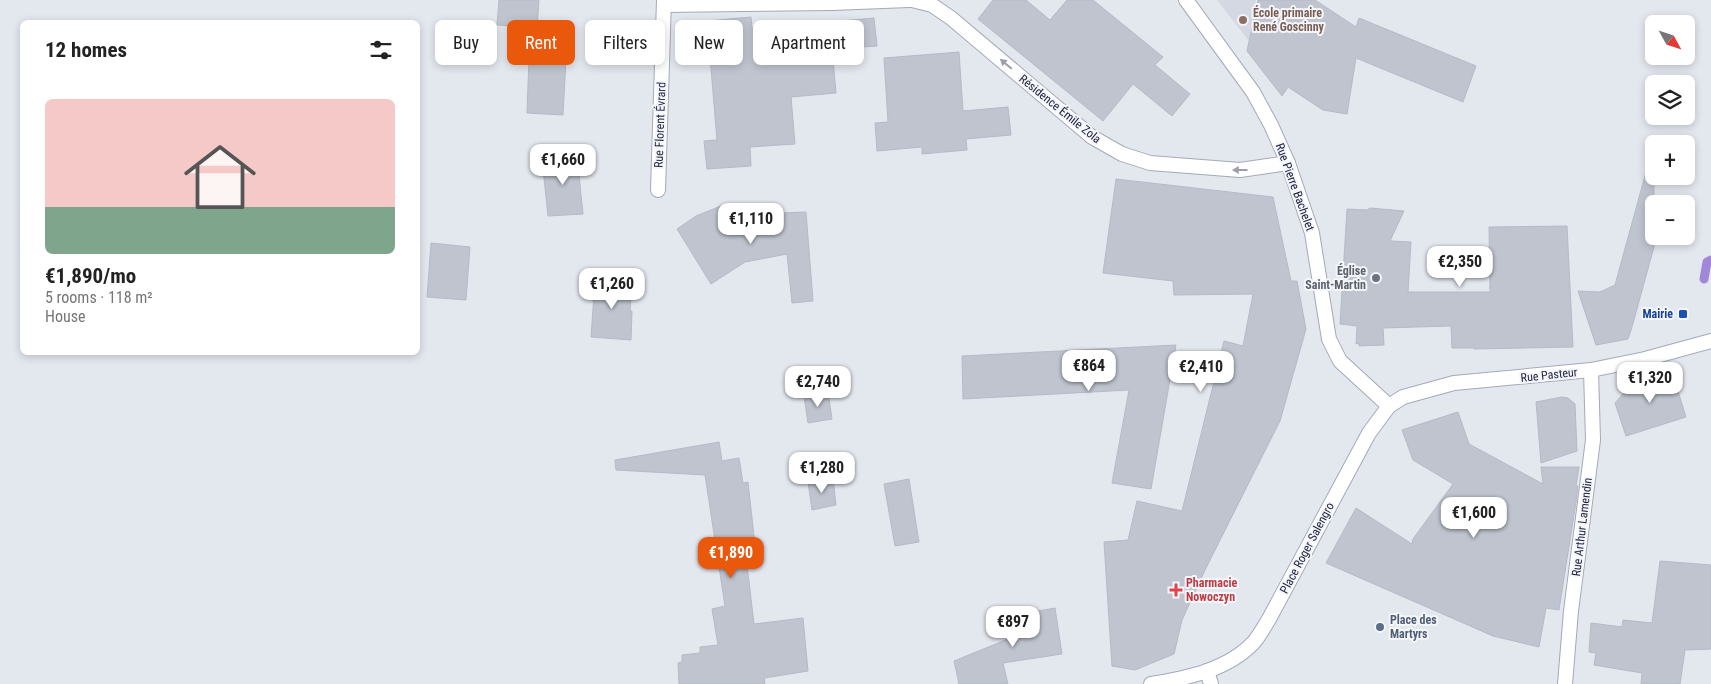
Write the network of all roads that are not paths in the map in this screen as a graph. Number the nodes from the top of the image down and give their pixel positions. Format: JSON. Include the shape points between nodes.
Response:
{"nodes":[{"id":1,"x":911,"y":0,"type":"edge"},
{"id":2,"x":1186,"y":0,"type":"edge"},
{"id":3,"x":830,"y":1,"type":"edge"},
{"id":4,"x":664,"y":2,"type":"edge"},
{"id":5,"x":1288,"y":163,"type":"junction"},
{"id":6,"x":658,"y":190,"type":"dead end"},
{"id":7,"x":1711,"y":341,"type":"edge"},
{"id":8,"x":1591,"y":370,"type":"junction"},
{"id":9,"x":1389,"y":406,"type":"junction"},
{"id":10,"x":1209,"y":677,"type":"edge"},
{"id":11,"x":1151,"y":684,"type":"edge"},
{"id":12,"x":1565,"y":684,"type":"edge"}],
"edges":[{"from":1,"to":3,"type":"street","name":"Résidence Émile Zola"},
{"from":5,"to":1,"type":"street","name":"Résidence Émile Zola","one_way":true,"via":[[1240,170],[1150,163],[1122,154],[1092,137],[951,18],[932,5]]},
{"from":2,"to":5,"type":"street","name":"Rue Pierre Bachelet","via":[[1253,92]]},
{"from":3,"to":4,"type":"street","name":"Résidence Émile Zola"},
{"from":4,"to":6,"type":"street","name":"Rue Florent Évrard"},
{"from":5,"to":9,"type":"street","name":"Rue Pierre Bachelet","via":[[1312,232],[1329,339],[1340,361]]},
{"from":7,"to":8,"type":"street","name":"Rue Pasteur"},
{"from":8,"to":9,"type":"street","name":"Rue Pasteur","via":[[1454,382],[1403,397]]},
{"from":8,"to":12,"type":"street","name":"Rue Arthur Lamendin","via":[[1593,440]]},
{"from":9,"to":10,"type":"street","name":"Place Roger Salengro","via":[[1369,433],[1255,641]]},
{"from":10,"to":11,"type":"street","name":"Place Roger Salengro"}]}
